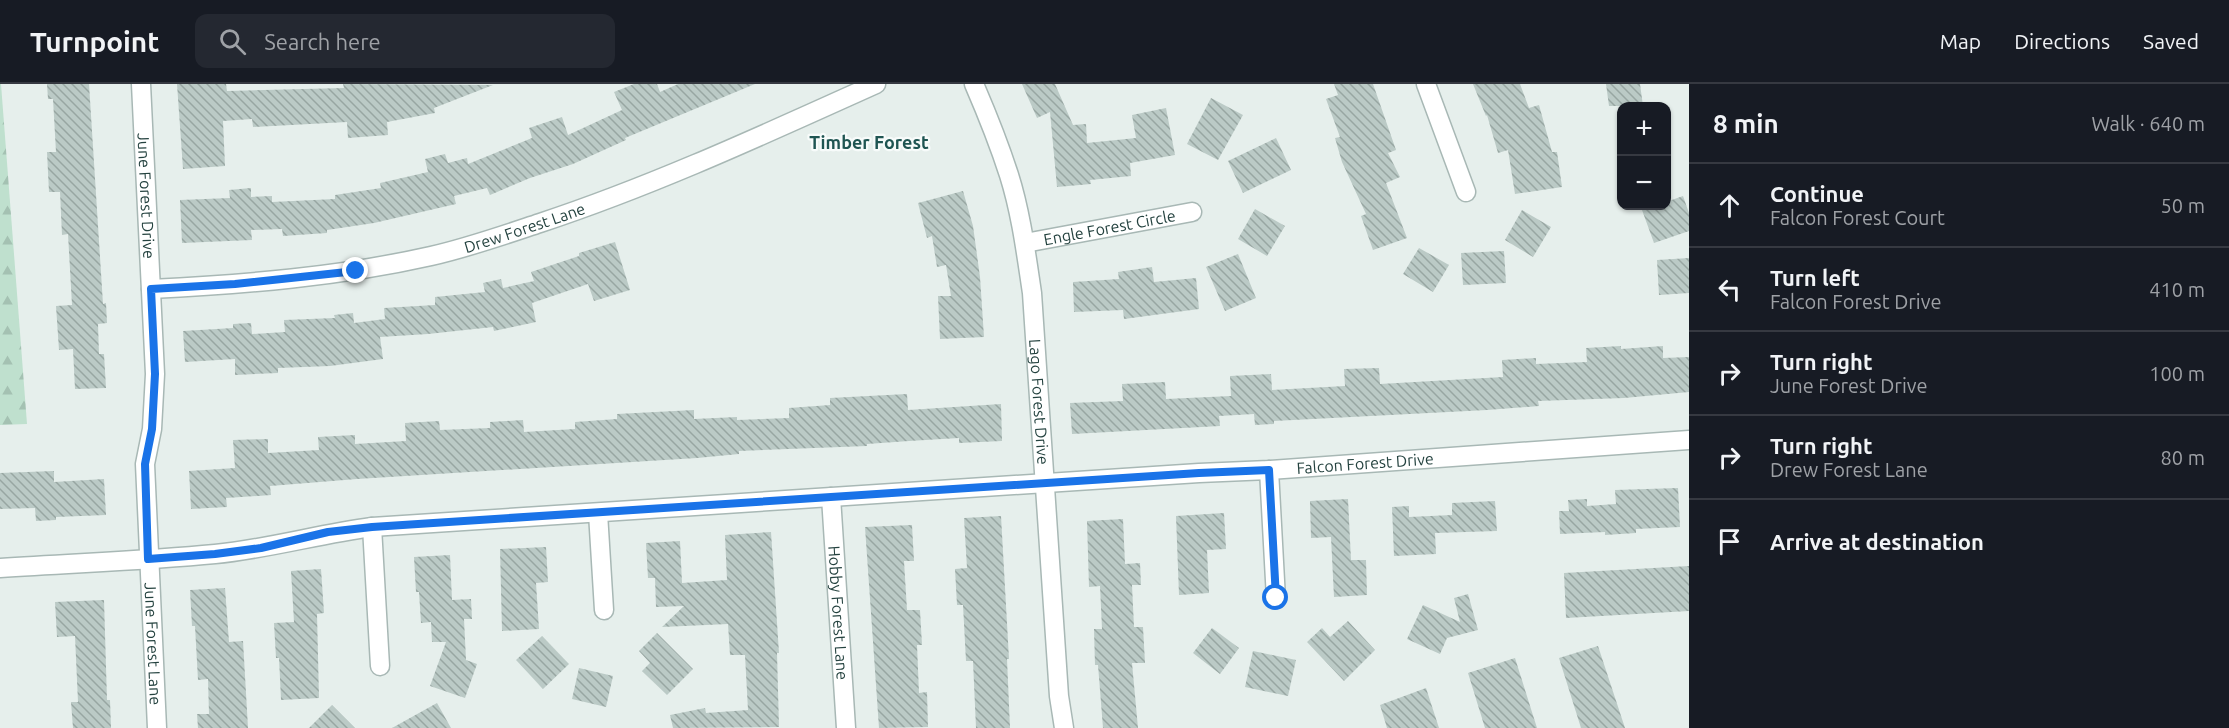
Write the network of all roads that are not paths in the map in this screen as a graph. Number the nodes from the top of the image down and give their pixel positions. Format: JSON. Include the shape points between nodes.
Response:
{"nodes":[{"id":1,"x":141,"y":84,"type":"edge"},
{"id":2,"x":876,"y":84,"type":"edge"},
{"id":3,"x":974,"y":84,"type":"edge"},
{"id":4,"x":1426,"y":84,"type":"edge"},
{"id":5,"x":1466,"y":192,"type":"dead end"},
{"id":6,"x":1192,"y":212,"type":"dead end"},
{"id":7,"x":1025,"y":243,"type":"junction"},
{"id":8,"x":151,"y":289,"type":"junction"},
{"id":9,"x":1689,"y":440,"type":"edge"},
{"id":10,"x":1269,"y":470,"type":"junction"},
{"id":11,"x":1044,"y":484,"type":"junction"},
{"id":12,"x":831,"y":497,"type":"junction"},
{"id":13,"x":598,"y":513,"type":"junction"},
{"id":14,"x":372,"y":527,"type":"junction"},
{"id":15,"x":148,"y":559,"type":"junction"},
{"id":16,"x":0,"y":568,"type":"edge"},
{"id":17,"x":1276,"y":598,"type":"dead end"},
{"id":18,"x":604,"y":610,"type":"dead end"},
{"id":19,"x":380,"y":666,"type":"dead end"},
{"id":20,"x":157,"y":728,"type":"edge"},
{"id":21,"x":846,"y":728,"type":"edge"},
{"id":22,"x":1064,"y":728,"type":"edge"}],
"edges":[{"from":1,"to":8,"type":"street","name":"June Forest Drive"},
{"from":2,"to":8,"type":"street","name":"Drew Forest Lane","via":[[602,202],[433,255],[305,278]]},
{"from":3,"to":7,"type":"street","name":"Lago Forest Drive","via":[[1010,177]]},
{"from":4,"to":5,"type":"street"},
{"from":6,"to":7,"type":"street","name":"Engle Forest Circle"},
{"from":7,"to":11,"type":"street","name":"Lago Forest Drive","via":[[1032,292]]},
{"from":8,"to":15,"type":"street","name":"June Forest Drive","via":[[155,374],[152,429],[145,464]]},
{"from":9,"to":10,"type":"street","name":"Falcon Forest Drive"},
{"from":10,"to":11,"type":"street","name":"Falcon Forest Drive"},
{"from":10,"to":17,"type":"street"},
{"from":11,"to":12,"type":"street","name":"Falcon Forest Drive"},
{"from":11,"to":22,"type":"street","name":"Lago Forest Drive"},
{"from":12,"to":13,"type":"street","name":"Falcon Forest Drive"},
{"from":12,"to":21,"type":"street","name":"Hobby Forest Lane"},
{"from":13,"to":14,"type":"street","name":"Falcon Forest Drive"},
{"from":13,"to":18,"type":"street"},
{"from":14,"to":15,"type":"street","name":"Falcon Forest Drive","via":[[328,532],[261,548]]},
{"from":14,"to":19,"type":"street"},
{"from":15,"to":16,"type":"street","name":"Falcon Forest Drive"},
{"from":15,"to":20,"type":"street","name":"June Forest Lane"}]}
